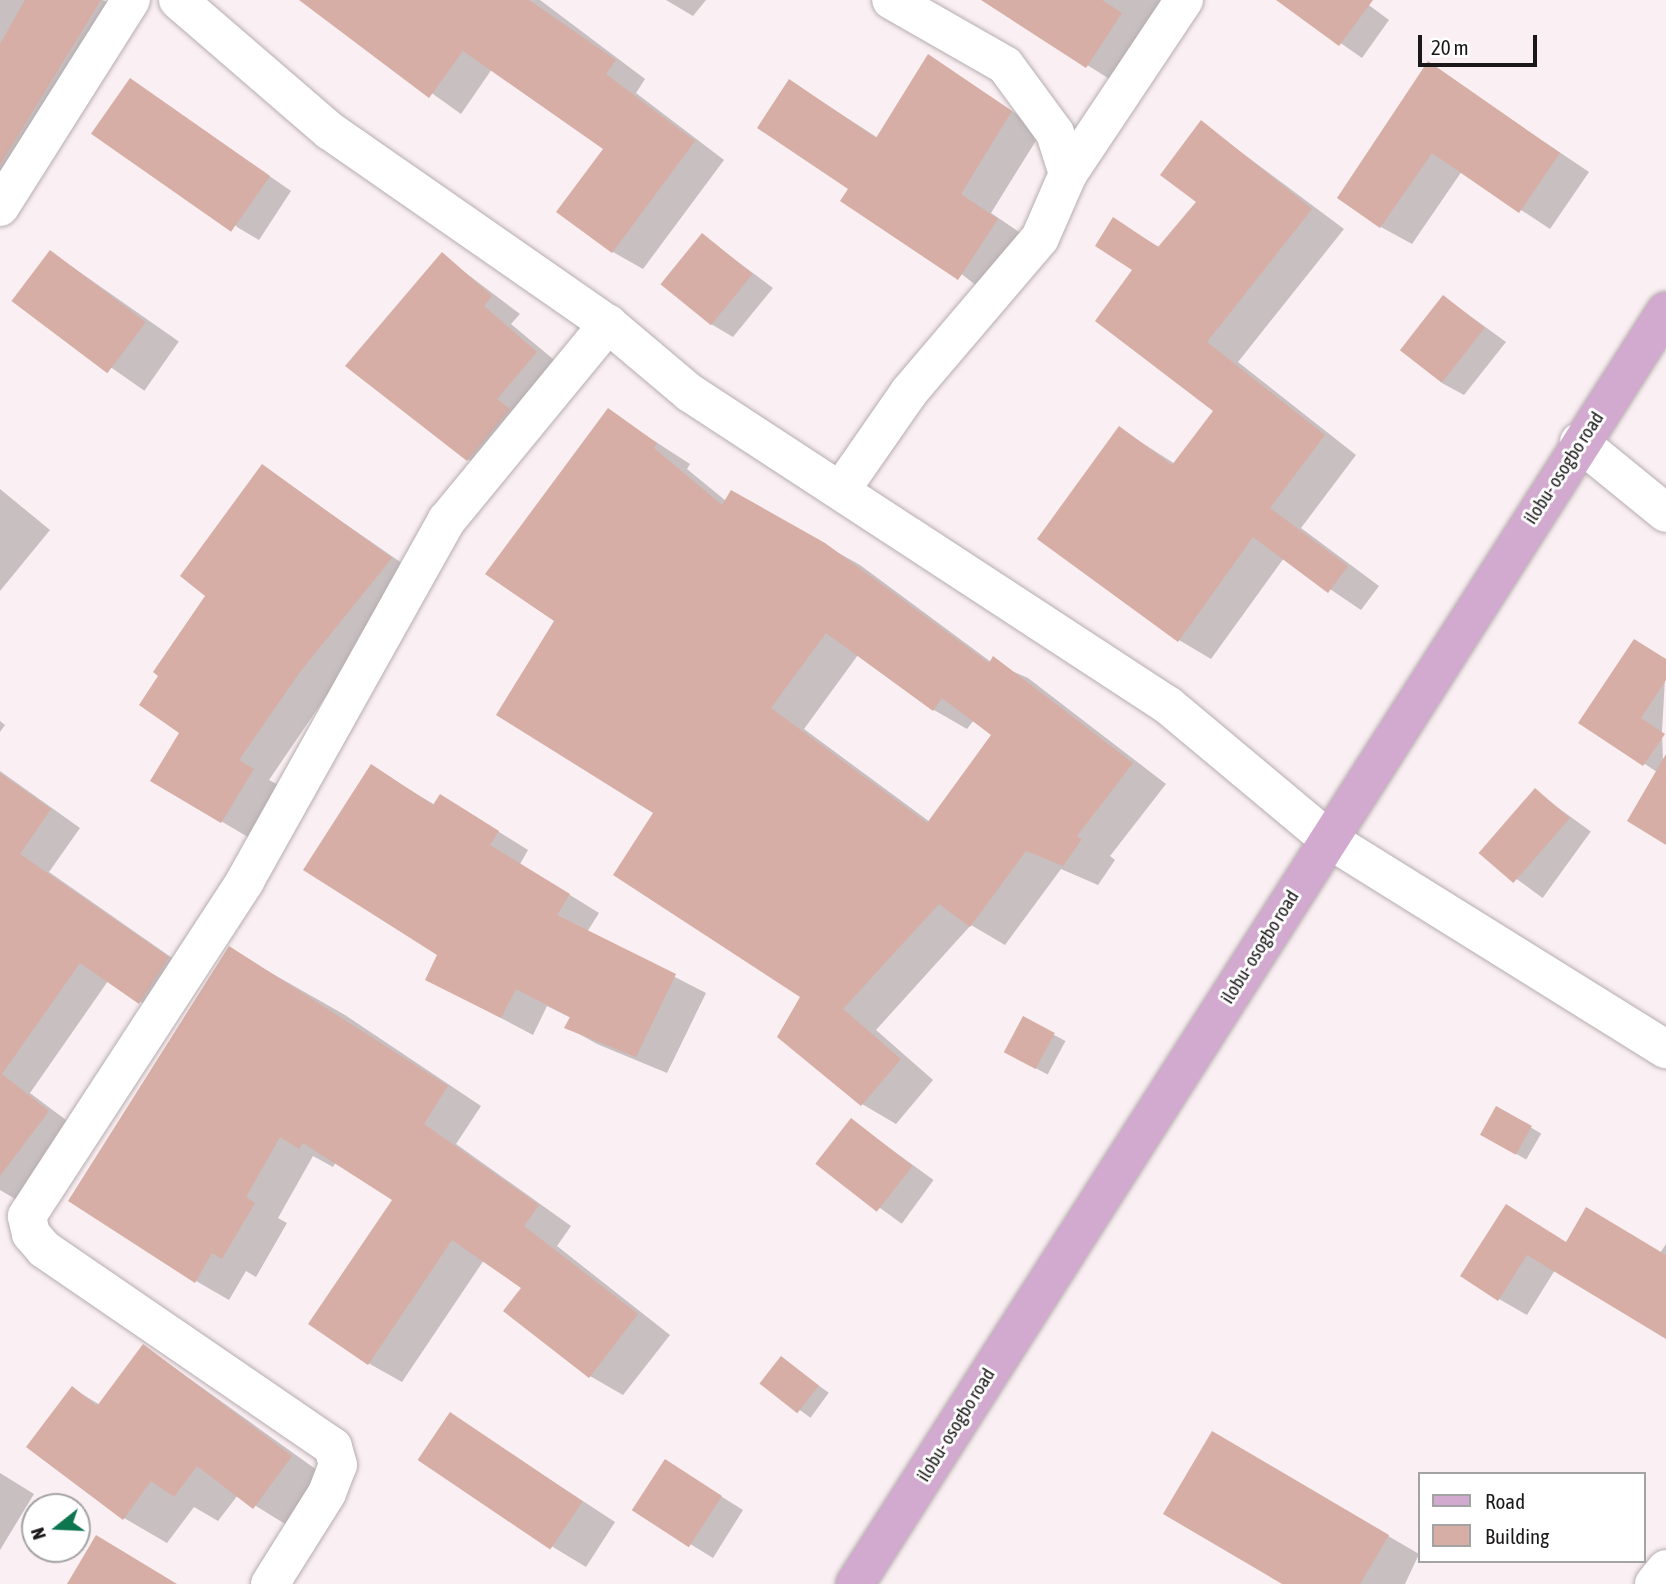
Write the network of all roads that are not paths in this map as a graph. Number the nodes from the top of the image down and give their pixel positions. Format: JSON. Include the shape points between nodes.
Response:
{"nodes":[{"id":1,"x":131,"y":0,"type":"edge"},
{"id":2,"x":178,"y":0,"type":"edge"},
{"id":3,"x":891,"y":0,"type":"edge"},
{"id":4,"x":1184,"y":0,"type":"edge"},
{"id":5,"x":1068,"y":174,"type":"junction"},
{"id":6,"x":0,"y":208,"type":"edge"},
{"id":7,"x":1666,"y":311,"type":"edge"},
{"id":8,"x":608,"y":324,"type":"junction"},
{"id":9,"x":1580,"y":442,"type":"junction"},
{"id":10,"x":841,"y":489,"type":"junction"},
{"id":11,"x":1666,"y":513,"type":"edge"},
{"id":12,"x":1328,"y":839,"type":"junction"},
{"id":13,"x":1666,"y":1049,"type":"edge"},
{"id":14,"x":1666,"y":1569,"type":"edge"},
{"id":15,"x":270,"y":1584,"type":"edge"},
{"id":16,"x":855,"y":1584,"type":"edge"},
{"id":17,"x":1654,"y":1584,"type":"edge"}],
"edges":[{"from":1,"to":6,"type":"street"},
{"from":2,"to":8,"type":"street","via":[[330,131]]},
{"from":3,"to":5,"type":"street","via":[[1005,65],[1055,133]]},
{"from":4,"to":5,"type":"street"},
{"from":5,"to":10,"type":"street","via":[[1040,238],[909,391]]},
{"from":7,"to":9,"type":"main road","name":"ilobu- osogbo road"},
{"from":8,"to":10,"type":"street","via":[[690,393]]},
{"from":8,"to":15,"type":"street","via":[[447,520],[245,881],[27,1216],[31,1234],[44,1250],[333,1447],[338,1465],[327,1493]]},
{"from":9,"to":11,"type":"street"},
{"from":9,"to":12,"type":"main road","name":"ilobu- osogbo road"},
{"from":10,"to":12,"type":"street","via":[[1169,706]]},
{"from":12,"to":13,"type":"street"},
{"from":12,"to":16,"type":"main road","name":"ilobu- osogbo road"},
{"from":14,"to":17,"type":"street"}]}
